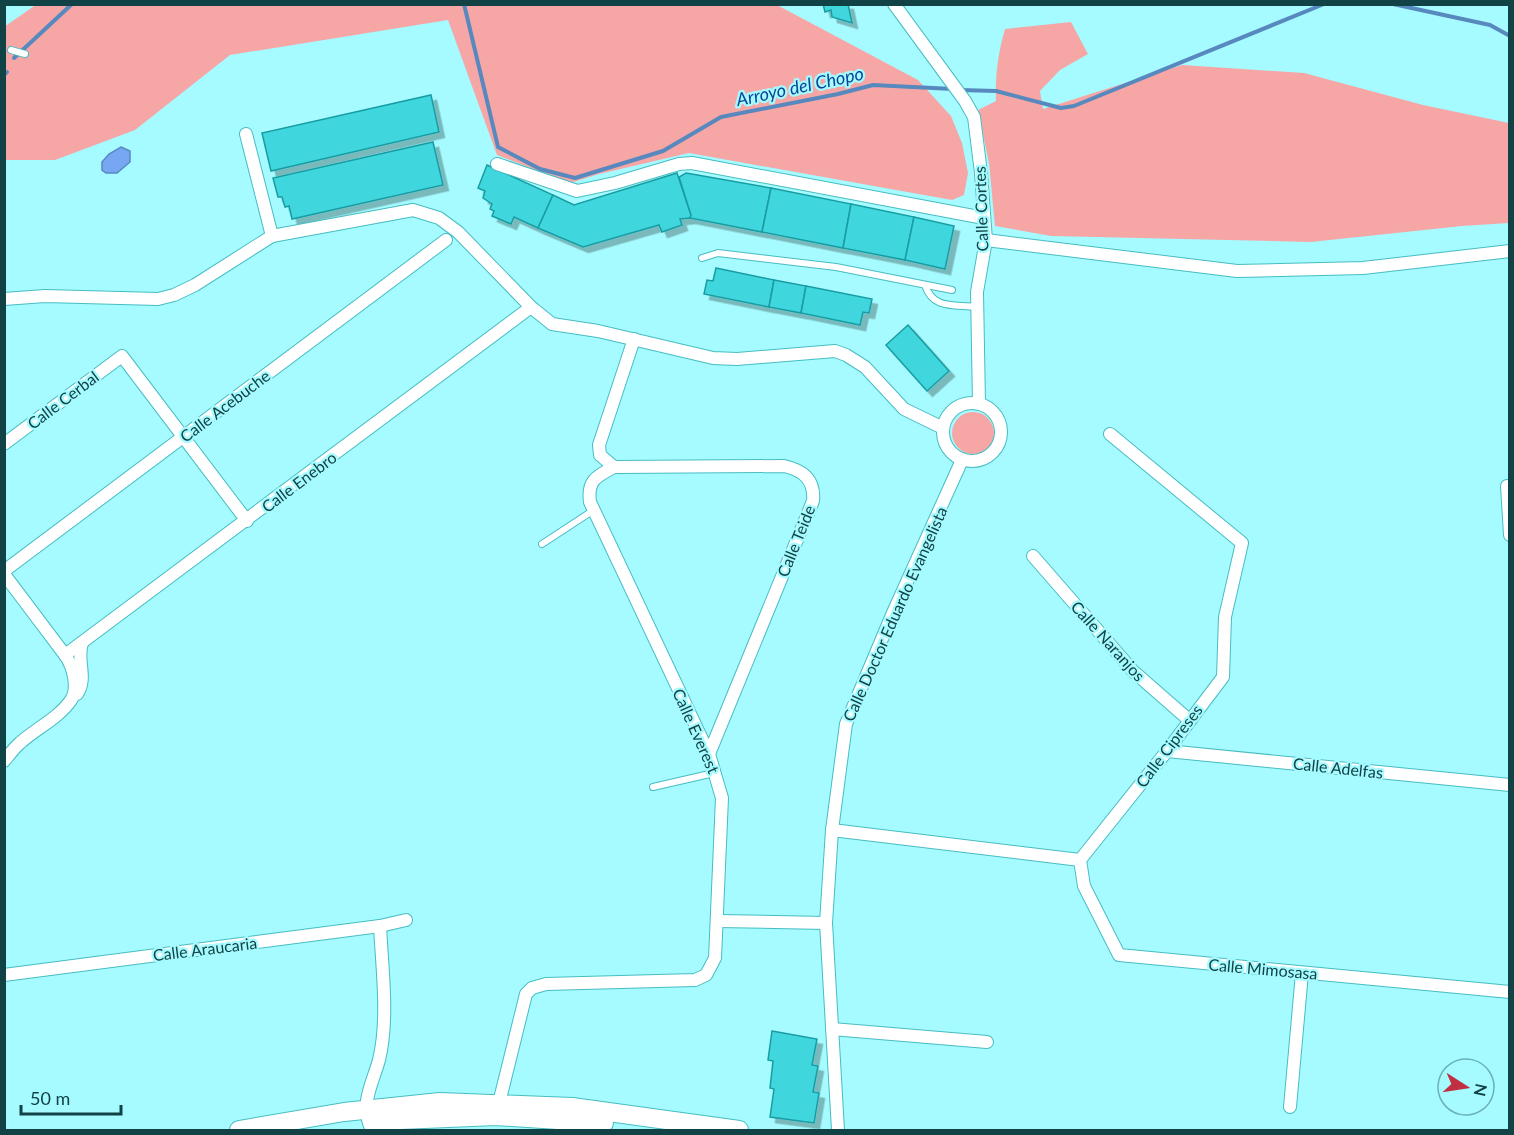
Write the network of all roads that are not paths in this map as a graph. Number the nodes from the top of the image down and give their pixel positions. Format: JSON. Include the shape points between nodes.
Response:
{"nodes":[{"id":1,"x":894,"y":4,"type":"edge"},
{"id":2,"x":11,"y":50,"type":"dead end"},
{"id":3,"x":25,"y":54,"type":"dead end"},
{"id":4,"x":246,"y":134,"type":"dead end"},
{"id":5,"x":497,"y":164,"type":"dead end"},
{"id":6,"x":984,"y":218,"type":"junction"},
{"id":7,"x":272,"y":236,"type":"junction"},
{"id":8,"x":447,"y":240,"type":"dead end"},
{"id":9,"x":986,"y":240,"type":"junction"},
{"id":10,"x":1509,"y":251,"type":"edge"},
{"id":11,"x":702,"y":258,"type":"dead end"},
{"id":12,"x":925,"y":285,"type":"junction"},
{"id":13,"x":952,"y":290,"type":"dead end"},
{"id":14,"x":4,"y":299,"type":"edge"},
{"id":15,"x":531,"y":307,"type":"junction"},
{"id":16,"x":977,"y":307,"type":"junction"},
{"id":17,"x":634,"y":339,"type":"junction"},
{"id":18,"x":979,"y":404,"type":"junction"},
{"id":19,"x":943,"y":428,"type":"junction"},
{"id":20,"x":1110,"y":434,"type":"dead end"},
{"id":21,"x":183,"y":437,"type":"junction"},
{"id":22,"x":4,"y":444,"type":"edge"},
{"id":23,"x":962,"y":460,"type":"junction"},
{"id":24,"x":614,"y":466,"type":"junction"},
{"id":25,"x":1509,"y":486,"type":"edge"},
{"id":26,"x":594,"y":510,"type":"junction"},
{"id":27,"x":247,"y":521,"type":"junction"},
{"id":28,"x":1509,"y":535,"type":"edge"},
{"id":29,"x":542,"y":544,"type":"dead end"},
{"id":30,"x":1033,"y":556,"type":"dead end"},
{"id":31,"x":4,"y":572,"type":"edge"},
{"id":32,"x":82,"y":643,"type":"junction"},
{"id":33,"x":65,"y":655,"type":"junction"},
{"id":34,"x":73,"y":699,"type":"junction"},
{"id":35,"x":1189,"y":720,"type":"junction"},
{"id":36,"x":1167,"y":751,"type":"junction"},
{"id":37,"x":709,"y":754,"type":"junction"},
{"id":38,"x":4,"y":761,"type":"edge"},
{"id":39,"x":715,"y":773,"type":"junction"},
{"id":40,"x":1509,"y":785,"type":"edge"},
{"id":41,"x":653,"y":787,"type":"dead end"},
{"id":42,"x":832,"y":830,"type":"junction"},
{"id":43,"x":1080,"y":860,"type":"junction"},
{"id":44,"x":406,"y":920,"type":"dead end"},
{"id":45,"x":717,"y":921,"type":"junction"},
{"id":46,"x":826,"y":922,"type":"junction"},
{"id":47,"x":380,"y":926,"type":"junction"},
{"id":48,"x":1302,"y":973,"type":"junction"},
{"id":49,"x":4,"y":975,"type":"edge"},
{"id":50,"x":1509,"y":992,"type":"edge"},
{"id":51,"x":832,"y":1029,"type":"junction"},
{"id":52,"x":987,"y":1042,"type":"dead end"},
{"id":53,"x":499,"y":1103,"type":"junction"},
{"id":54,"x":1290,"y":1107,"type":"dead end"},
{"id":55,"x":368,"y":1121,"type":"edge"},
{"id":56,"x":239,"y":1131,"type":"edge"},
{"id":57,"x":306,"y":1131,"type":"edge"},
{"id":58,"x":657,"y":1131,"type":"edge"},
{"id":59,"x":739,"y":1131,"type":"edge"},
{"id":60,"x":838,"y":1131,"type":"edge"}],
"edges":[{"from":1,"to":6,"type":"street","name":"Calle Cortes","via":[[974,117]]},
{"from":2,"to":3,"type":"lane"},
{"from":4,"to":7,"type":"street"},
{"from":5,"to":6,"type":"street","via":[[577,191],[692,163]]},
{"from":6,"to":9,"type":"street","name":"Calle Cortes"},
{"from":7,"to":14,"type":"street","via":[[195,285],[158,299]]},
{"from":7,"to":15,"type":"street","via":[[413,210],[439,218],[458,232]]},
{"from":8,"to":21,"type":"street","name":"Calle Acebuche"},
{"from":9,"to":10,"type":"street","via":[[1237,271],[1363,268]]},
{"from":9,"to":16,"type":"street","name":"Calle Cortes"},
{"from":11,"to":12,"type":"lane","via":[[718,253],[836,267]]},
{"from":12,"to":13,"type":"lane"},
{"from":12,"to":16,"type":"lane","via":[[939,303]]},
{"from":15,"to":17,"type":"street","via":[[552,324]]},
{"from":15,"to":27,"type":"street","name":"Calle Enebro"},
{"from":16,"to":18,"type":"street","name":"Calle Cortes"},
{"from":17,"to":19,"type":"street","via":[[737,360],[835,351],[865,367],[904,409]]},
{"from":17,"to":24,"type":"street","via":[[599,446],[600,455]]},
{"from":18,"to":19,"type":"street","via":[[960,405]]},
{"from":18,"to":23,"type":"street","via":[[994,412],[999,420],[999,445],[979,461]]},
{"from":19,"to":23,"type":"street","via":[[945,444]]},
{"from":20,"to":35,"type":"street","name":"Calle Cipreses","via":[[1242,543],[1225,617],[1223,677]]},
{"from":21,"to":22,"type":"street","name":"Calle Cerbal","via":[[122,356]]},
{"from":21,"to":27,"type":"street"},
{"from":21,"to":31,"type":"street","name":"Calle Acebuche"},
{"from":23,"to":42,"type":"street","name":"Calle Doctor Eduardo Evangelista","via":[[846,724]]},
{"from":24,"to":26,"type":"street","name":"Calle Everest","via":[[593,480],[589,492]]},
{"from":24,"to":37,"type":"street","name":"Calle Teide","via":[[784,466],[796,468],[811,481],[813,501]]},
{"from":25,"to":28,"type":"street"},
{"from":26,"to":29,"type":"lane"},
{"from":26,"to":37,"type":"street","name":"Calle Everest"},
{"from":27,"to":32,"type":"street","name":"Calle Enebro"},
{"from":30,"to":35,"type":"street","name":"Calle Naranjos","via":[[1133,671]]},
{"from":31,"to":33,"type":"street"},
{"from":32,"to":33,"type":"street","name":"Calle Enebro"},
{"from":32,"to":34,"type":"street","via":[[79,654],[83,679]]},
{"from":33,"to":34,"type":"street","via":[[73,671]]},
{"from":34,"to":38,"type":"street","via":[[18,744]]},
{"from":35,"to":36,"type":"street","name":"Calle Cipreses"},
{"from":36,"to":40,"type":"street","name":"Calle Adelfas"},
{"from":36,"to":43,"type":"street","name":"Calle Cipreses"},
{"from":37,"to":39,"type":"street","name":"Calle Everest"},
{"from":39,"to":41,"type":"lane"},
{"from":39,"to":45,"type":"street","name":"Calle Everest","via":[[722,798]]},
{"from":42,"to":43,"type":"street"},
{"from":42,"to":46,"type":"street","name":"Calle Doctor Eduardo Evangelista"},
{"from":43,"to":48,"type":"street","name":"Calle Mimosasa","via":[[1084,886],[1119,955]]},
{"from":44,"to":47,"type":"street","name":"Calle Araucaria"},
{"from":45,"to":46,"type":"street"},
{"from":45,"to":53,"type":"street","name":"Calle Everest","via":[[715,958],[709,970],[695,980],[546,984],[532,988],[526,994]]},
{"from":46,"to":51,"type":"street","name":"Calle Doctor Eduardo Evangelista"},
{"from":47,"to":49,"type":"street","name":"Calle Araucaria"},
{"from":47,"to":55,"type":"street","via":[[383,1031],[379,1059],[366,1098]]},
{"from":48,"to":50,"type":"street","name":"Calle Mimosasa"},
{"from":48,"to":54,"type":"street"},
{"from":51,"to":52,"type":"street"},
{"from":51,"to":60,"type":"street","name":"Calle Doctor Eduardo Evangelista"},
{"from":53,"to":55,"type":"street","via":[[440,1102]]},
{"from":53,"to":59,"type":"street","via":[[572,1107]]},
{"from":55,"to":56,"type":"street"},
{"from":55,"to":57,"type":"street"},
{"from":55,"to":58,"type":"street","via":[[496,1116],[594,1122]]}]}
